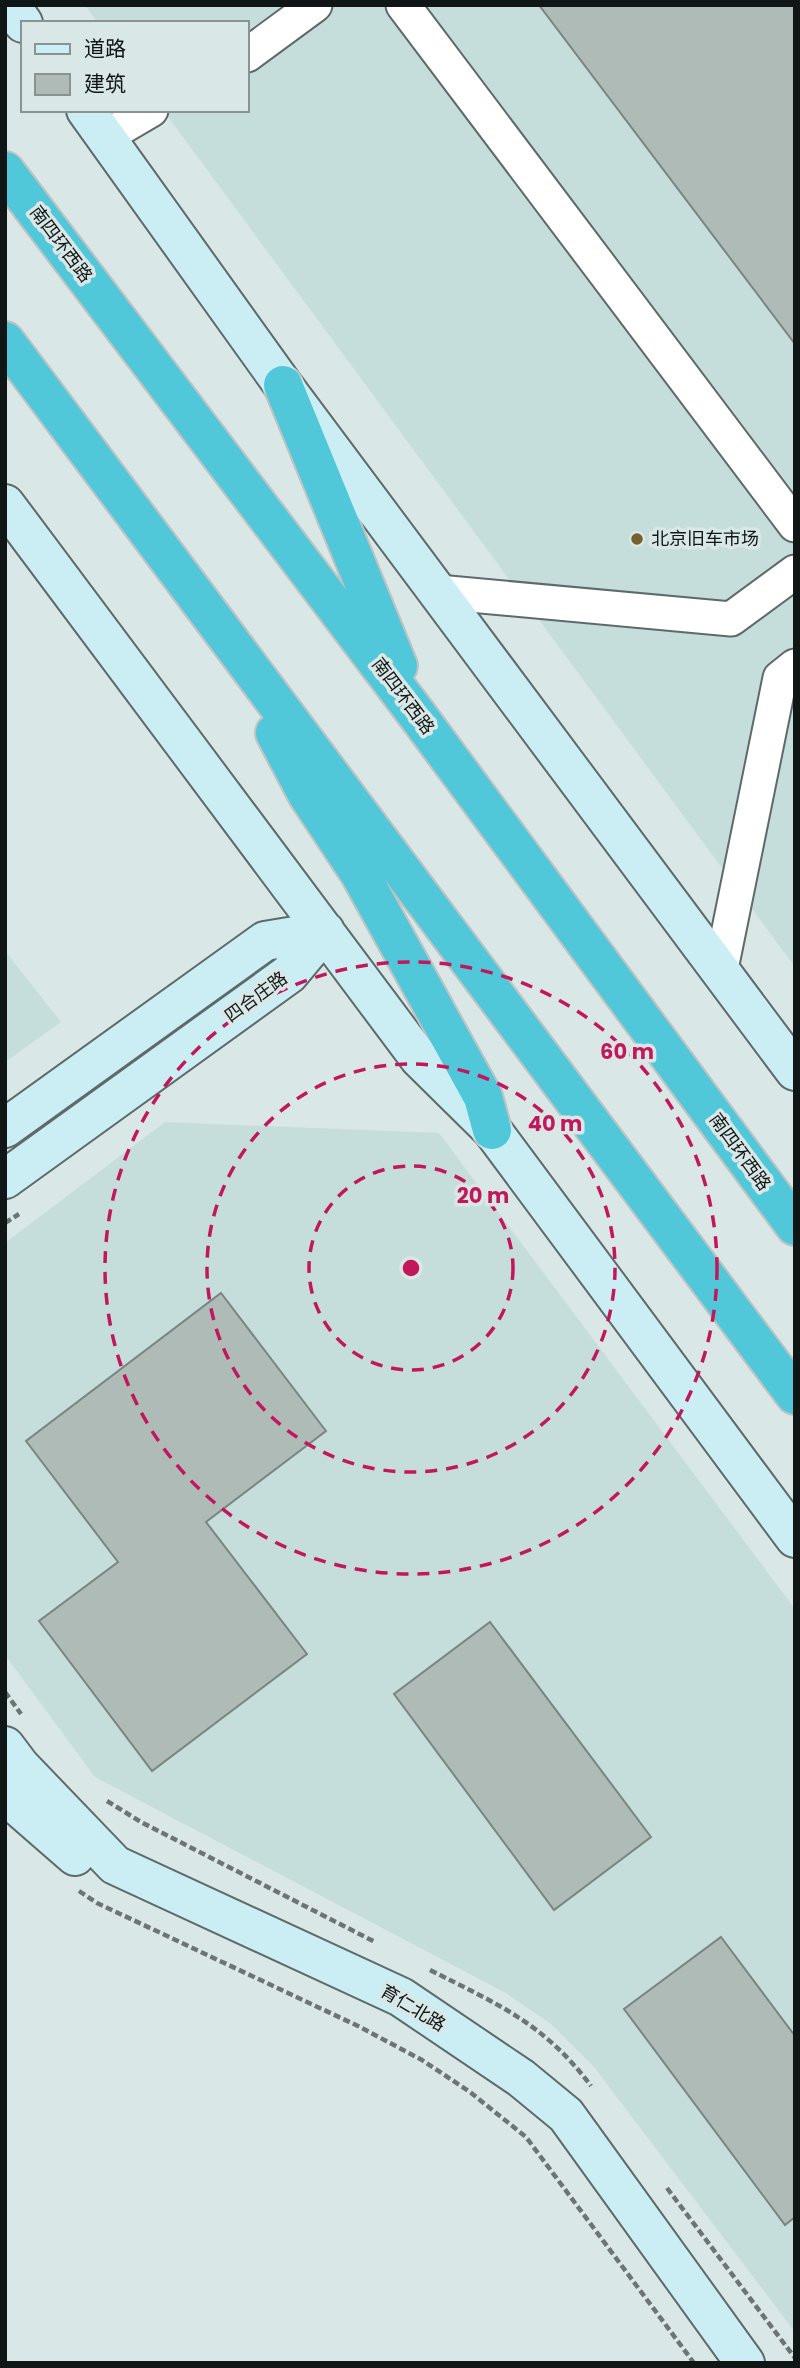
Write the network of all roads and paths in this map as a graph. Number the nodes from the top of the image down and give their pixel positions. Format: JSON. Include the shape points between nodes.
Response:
{"nodes":[{"id":1,"x":10,"y":5,"type":"edge"},
{"id":2,"x":315,"y":5,"type":"edge"},
{"id":3,"x":403,"y":5,"type":"edge"},
{"id":4,"x":22,"y":21,"type":"edge"},
{"id":5,"x":248,"y":54,"type":"edge"},
{"id":6,"x":143,"y":112,"type":"edge"},
{"id":7,"x":96,"y":124,"type":"edge"},
{"id":8,"x":5,"y":171,"type":"edge"},
{"id":9,"x":5,"y":341,"type":"edge"},
{"id":10,"x":283,"y":385,"type":"junction"},
{"id":11,"x":5,"y":504,"type":"edge"},
{"id":12,"x":795,"y":525,"type":"edge"},
{"id":13,"x":795,"y":572,"type":"edge"},
{"id":14,"x":438,"y":592,"type":"junction"},
{"id":15,"x":222,"y":632,"type":"junction"},
{"id":16,"x":795,"y":666,"type":"edge"},
{"id":17,"x":418,"y":716,"type":"junction"},
{"id":18,"x":325,"y":931,"type":"junction"},
{"id":19,"x":721,"y":970,"type":"junction"},
{"id":20,"x":795,"y":1071,"type":"edge"},
{"id":21,"x":5,"y":1128,"type":"edge"},
{"id":22,"x":492,"y":1130,"type":"junction"},
{"id":23,"x":5,"y":1179,"type":"edge"},
{"id":24,"x":795,"y":1226,"type":"edge"},
{"id":25,"x":795,"y":1395,"type":"edge"},
{"id":26,"x":795,"y":1538,"type":"edge"},
{"id":27,"x":5,"y":1746,"type":"edge"},
{"id":28,"x":5,"y":1795,"type":"edge"},
{"id":29,"x":78,"y":1889,"type":"dead end"},
{"id":30,"x":694,"y":2363,"type":"edge"},
{"id":31,"x":730,"y":2363,"type":"edge"},
{"id":32,"x":745,"y":2363,"type":"edge"}],
"edges":[{"from":1,"to":4,"type":"street"},
{"from":2,"to":5,"type":"street"},
{"from":3,"to":12,"type":"street"},
{"from":6,"to":7,"type":"street"},
{"from":7,"to":10,"type":"street"},
{"from":8,"to":17,"type":"highway","name":"南四环西路"},
{"from":9,"to":15,"type":"highway"},
{"from":10,"to":14,"type":"street"},
{"from":10,"to":17,"type":"highway"},
{"from":11,"to":18,"type":"street"},
{"from":13,"to":14,"type":"street","via":[[731,619]]},
{"from":14,"to":19,"type":"street"},
{"from":15,"to":22,"type":"highway","via":[[307,794],[360,874],[483,1097]]},
{"from":15,"to":25,"type":"highway"},
{"from":16,"to":19,"type":"street","via":[[780,678]]},
{"from":17,"to":24,"type":"highway","name":"南四环西路"},
{"from":18,"to":21,"type":"street","via":[[265,941]]},
{"from":18,"to":22,"type":"street","via":[[419,1058]]},
{"from":18,"to":23,"type":"street","name":"四合庄路","via":[[289,974]]},
{"from":19,"to":20,"type":"street"},
{"from":22,"to":26,"type":"street"},
{"from":27,"to":32,"type":"street","name":"育仁北路","via":[[115,1865],[401,1997],[521,2078],[566,2115]]},
{"from":28,"to":31,"type":"street","name":"育仁北路","via":[[101,1878],[394,2013],[556,2131]]},
{"from":29,"to":30,"type":"path","via":[[97,1903],[358,2026],[470,2092],[526,2137]]}]}
